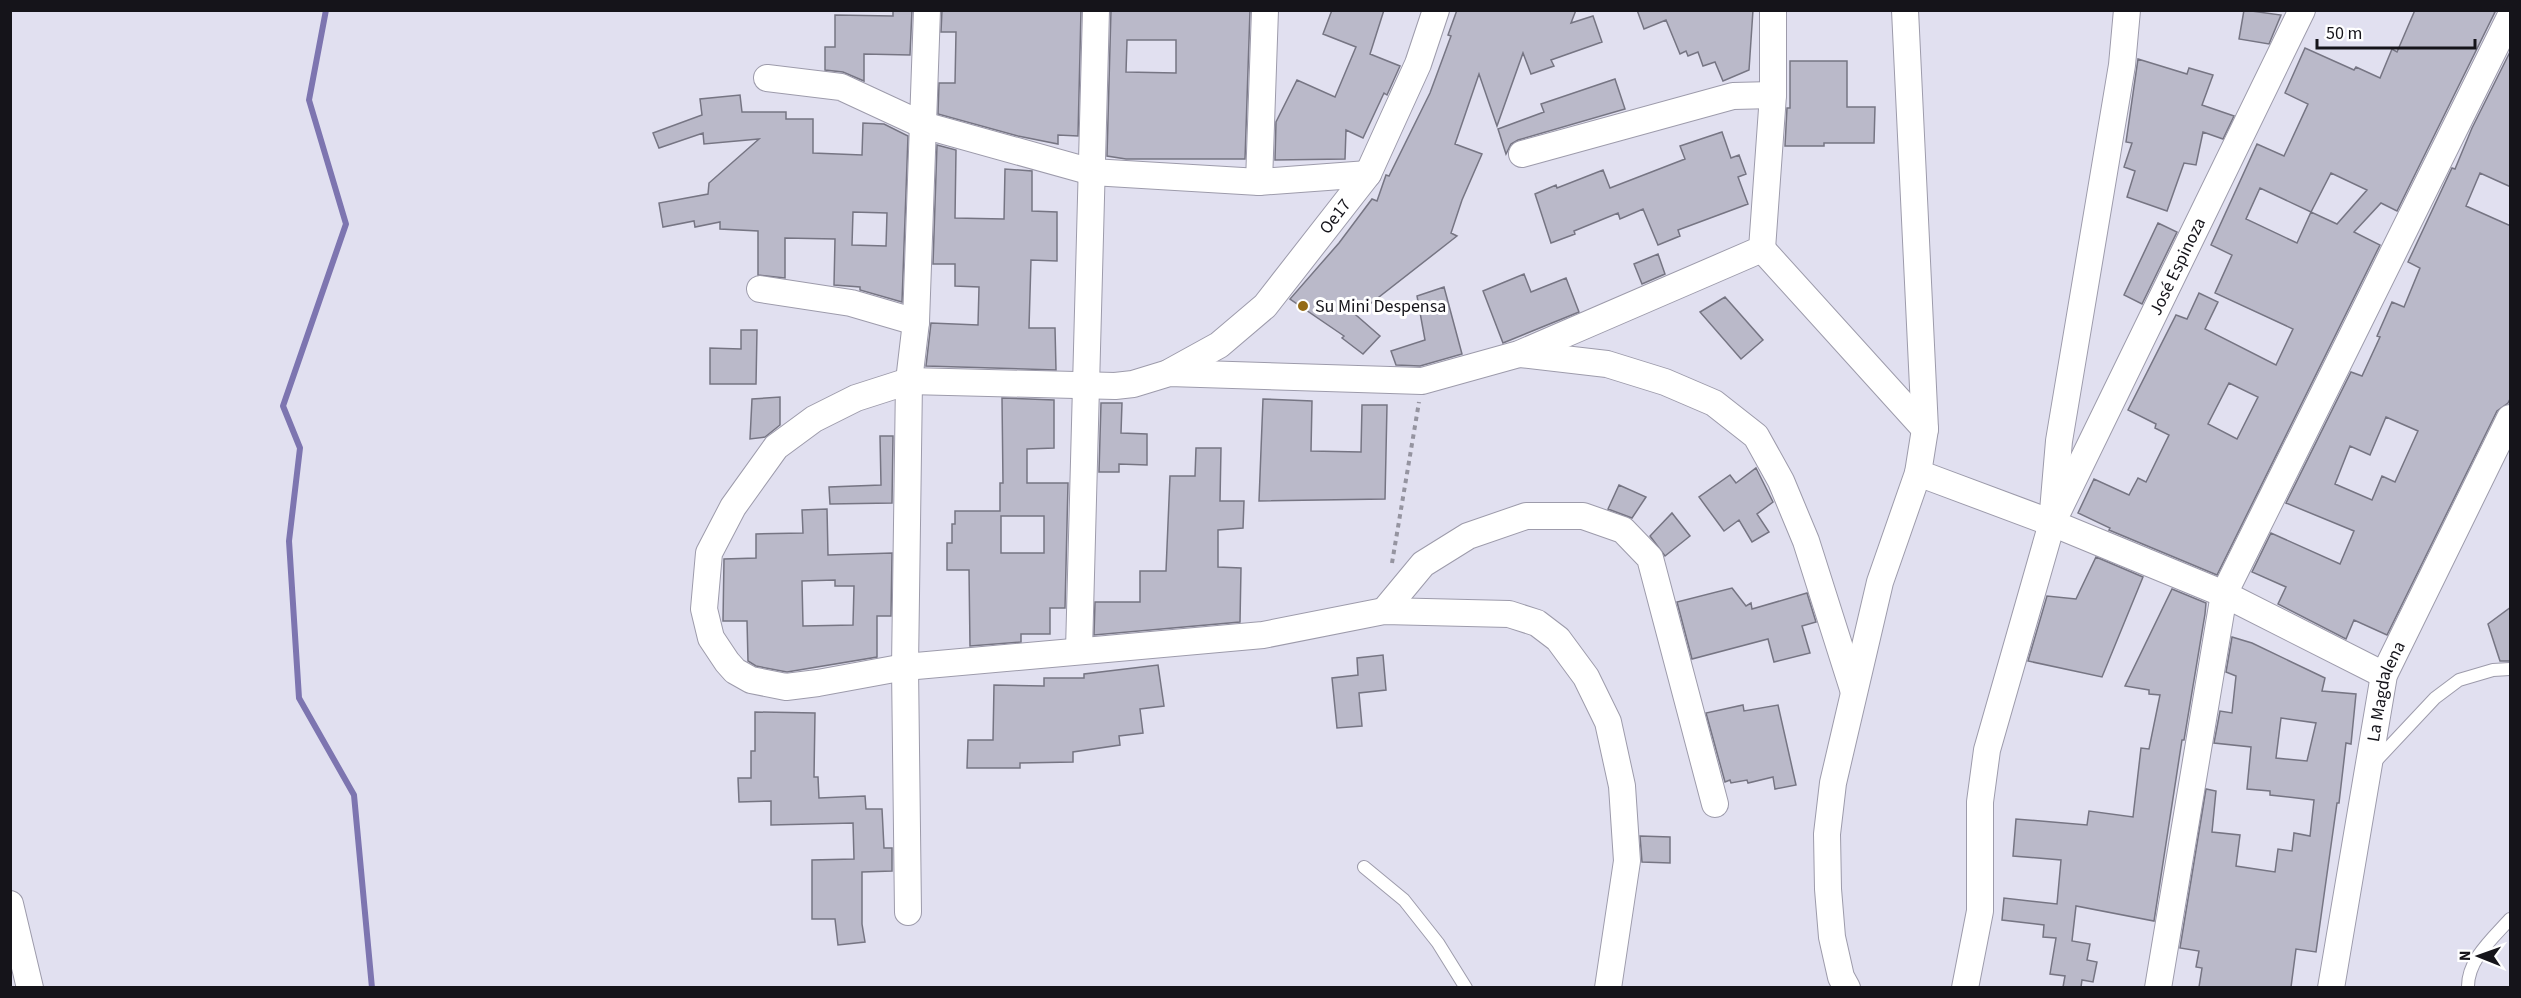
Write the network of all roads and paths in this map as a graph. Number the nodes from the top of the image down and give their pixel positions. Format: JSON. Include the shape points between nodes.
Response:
{"nodes":[{"id":1,"x":927,"y":10,"type":"edge"},
{"id":2,"x":1096,"y":10,"type":"edge"},
{"id":3,"x":1265,"y":10,"type":"edge"},
{"id":4,"x":1436,"y":10,"type":"edge"},
{"id":5,"x":1773,"y":10,"type":"edge"},
{"id":6,"x":1905,"y":10,"type":"edge"},
{"id":7,"x":2127,"y":10,"type":"edge"},
{"id":8,"x":2302,"y":10,"type":"edge"},
{"id":9,"x":2511,"y":17,"type":"edge"},
{"id":10,"x":767,"y":78,"type":"dead end"},
{"id":11,"x":1773,"y":95,"type":"junction"},
{"id":12,"x":923,"y":125,"type":"junction"},
{"id":13,"x":1522,"y":154,"type":"dead end"},
{"id":14,"x":1092,"y":172,"type":"junction"},
{"id":15,"x":1368,"y":174,"type":"junction"},
{"id":16,"x":1259,"y":182,"type":"junction"},
{"id":17,"x":1762,"y":249,"type":"junction"},
{"id":18,"x":760,"y":289,"type":"dead end"},
{"id":19,"x":916,"y":322,"type":"junction"},
{"id":20,"x":1519,"y":354,"type":"junction"},
{"id":21,"x":1169,"y":373,"type":"junction"},
{"id":22,"x":909,"y":381,"type":"junction"},
{"id":23,"x":1422,"y":381,"type":"junction"},
{"id":24,"x":1086,"y":387,"type":"junction"},
{"id":25,"x":2511,"y":418,"type":"edge"},
{"id":26,"x":1925,"y":429,"type":"junction"},
{"id":27,"x":1918,"y":473,"type":"junction"},
{"id":28,"x":2052,"y":524,"type":"junction"},
{"id":29,"x":1392,"y":565,"type":"dead end"},
{"id":30,"x":2224,"y":594,"type":"junction"},
{"id":31,"x":1384,"y":611,"type":"junction"},
{"id":32,"x":1079,"y":650,"type":"junction"},
{"id":33,"x":905,"y":667,"type":"junction"},
{"id":34,"x":2511,"y":669,"type":"edge"},
{"id":35,"x":2384,"y":675,"type":"junction"},
{"id":36,"x":1853,"y":690,"type":"junction"},
{"id":37,"x":2368,"y":770,"type":"junction"},
{"id":38,"x":1715,"y":804,"type":"dead end"},
{"id":39,"x":1364,"y":867,"type":"dead end"},
{"id":40,"x":10,"y":904,"type":"edge"},
{"id":41,"x":908,"y":912,"type":"dead end"},
{"id":42,"x":2511,"y":919,"type":"edge"},
{"id":43,"x":30,"y":987,"type":"edge"},
{"id":44,"x":1466,"y":987,"type":"edge"},
{"id":45,"x":1608,"y":987,"type":"edge"},
{"id":46,"x":1847,"y":987,"type":"edge"},
{"id":47,"x":1965,"y":987,"type":"edge"},
{"id":48,"x":2158,"y":987,"type":"edge"},
{"id":49,"x":2331,"y":987,"type":"edge"},
{"id":50,"x":2468,"y":987,"type":"edge"}],
"edges":[{"from":1,"to":12,"type":"street"},
{"from":2,"to":14,"type":"street"},
{"from":3,"to":16,"type":"street"},
{"from":4,"to":15,"type":"street","name":"Oe17","via":[[1418,64]]},
{"from":5,"to":11,"type":"street"},
{"from":6,"to":26,"type":"street"},
{"from":7,"to":28,"type":"street","via":[[2122,65],[2060,441]]},
{"from":8,"to":28,"type":"street","name":"José Espinoza"},
{"from":9,"to":30,"type":"street"},
{"from":10,"to":12,"type":"street","via":[[841,87]]},
{"from":11,"to":13,"type":"street","via":[[1733,96]]},
{"from":11,"to":17,"type":"street"},
{"from":12,"to":14,"type":"street"},
{"from":12,"to":19,"type":"street"},
{"from":14,"to":16,"type":"street"},
{"from":14,"to":24,"type":"street"},
{"from":15,"to":16,"type":"street"},
{"from":15,"to":21,"type":"street","name":"Oe17","via":[[1265,306],[1219,345]]},
{"from":17,"to":20,"type":"street"},
{"from":17,"to":26,"type":"street"},
{"from":18,"to":19,"type":"street","via":[[851,303]]},
{"from":19,"to":22,"type":"street"},
{"from":20,"to":23,"type":"street"},
{"from":20,"to":36,"type":"street","via":[[1607,364],[1665,382],[1714,403],[1756,436],[1781,481],[1806,541]]},
{"from":21,"to":23,"type":"street"},
{"from":21,"to":24,"type":"street","via":[[1133,384]]},
{"from":22,"to":24,"type":"street"},
{"from":22,"to":33,"type":"street"},
{"from":22,"to":33,"type":"street","via":[[856,398],[814,419],[776,447],[733,507],[709,553],[704,609],[711,638],[735,671],[751,680],[786,687]]},
{"from":23,"to":29,"type":"path"},
{"from":24,"to":32,"type":"street"},
{"from":25,"to":35,"type":"street","name":"La Magdalena"},
{"from":26,"to":27,"type":"street"},
{"from":27,"to":28,"type":"street"},
{"from":27,"to":36,"type":"street","via":[[1880,582]]},
{"from":28,"to":30,"type":"street"},
{"from":28,"to":47,"type":"street","via":[[1987,750],[1980,802],[1980,912]]},
{"from":30,"to":35,"type":"street"},
{"from":30,"to":48,"type":"street"},
{"from":31,"to":32,"type":"street","via":[[1263,635]]},
{"from":31,"to":38,"type":"street","via":[[1423,564],[1468,536],[1526,516],[1584,516],[1623,530],[1650,558]]},
{"from":31,"to":45,"type":"street","via":[[1509,614],[1537,623],[1558,639],[1586,677],[1608,722],[1622,786],[1626,861]]},
{"from":32,"to":33,"type":"street"},
{"from":33,"to":41,"type":"street"},
{"from":34,"to":37,"type":"lane","via":[[2459,680],[2435,698]]},
{"from":35,"to":37,"type":"street","name":"La Magdalena"},
{"from":36,"to":46,"type":"street","via":[[1833,783],[1827,834],[1832,937]]},
{"from":37,"to":49,"type":"street","name":"La Magdalena"},
{"from":39,"to":44,"type":"lane","via":[[1404,900]]},
{"from":40,"to":43,"type":"street"},
{"from":42,"to":50,"type":"lane","via":[[2471,966]]}]}
